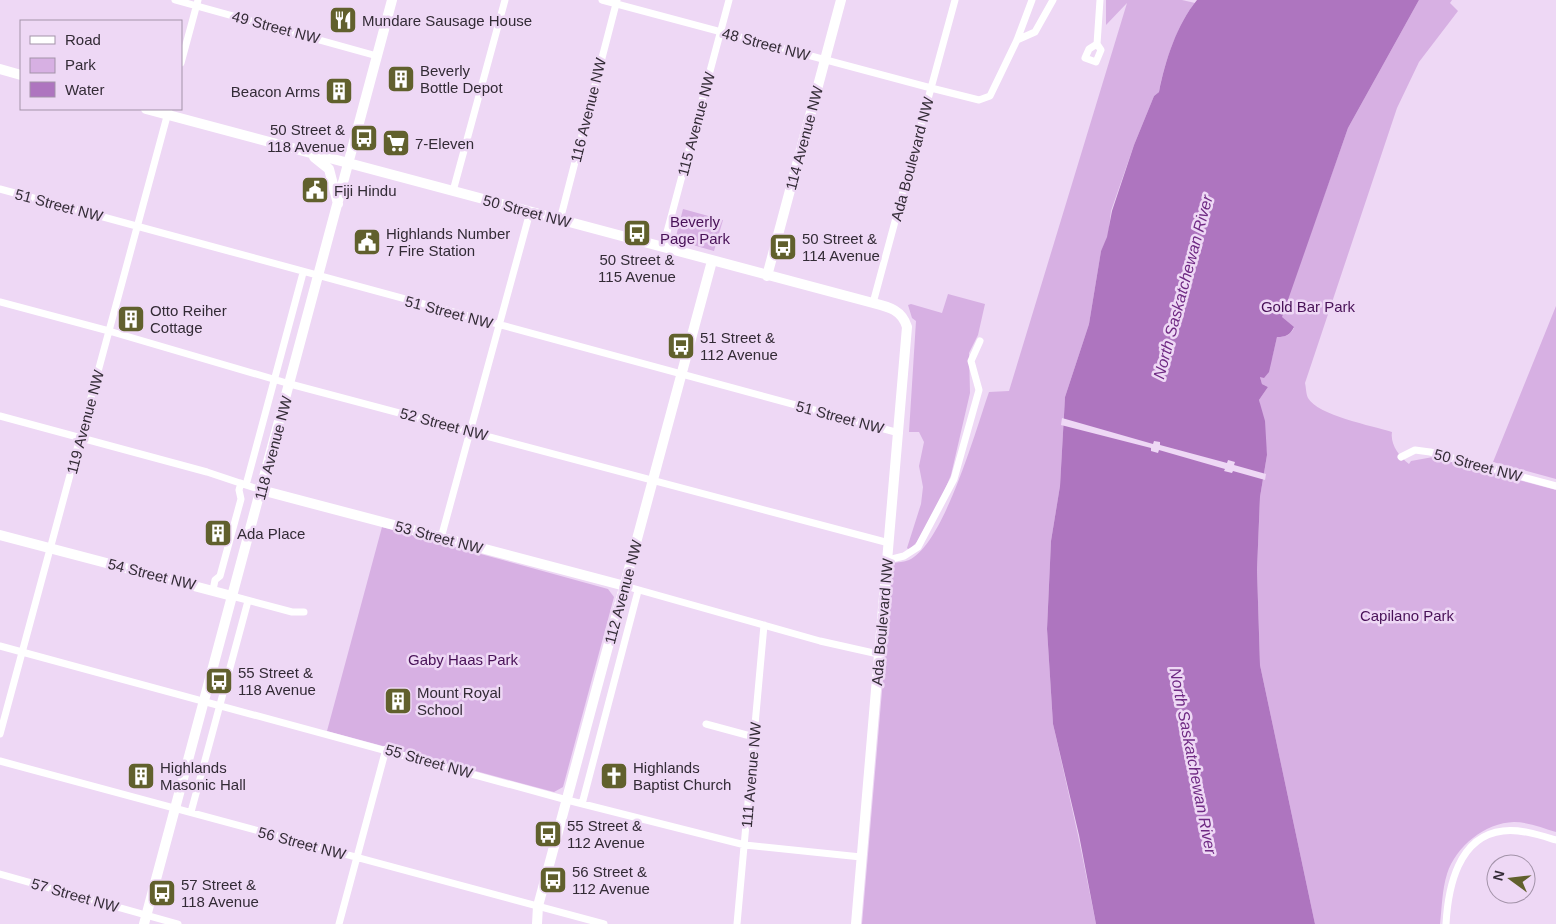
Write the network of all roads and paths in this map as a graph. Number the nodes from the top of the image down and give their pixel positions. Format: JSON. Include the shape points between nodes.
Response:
{"nodes":[{"id":1,"x":175,"y":0,"type":"edge"},
{"id":2,"x":392,"y":0,"type":"edge"},
{"id":3,"x":505,"y":0,"type":"edge"},
{"id":4,"x":602,"y":0,"type":"edge"},
{"id":5,"x":729,"y":0,"type":"edge"},
{"id":6,"x":841,"y":0,"type":"edge"},
{"id":7,"x":955,"y":0,"type":"edge"},
{"id":8,"x":1032,"y":0,"type":"edge"},
{"id":9,"x":1053,"y":0,"type":"edge"},
{"id":10,"x":1100,"y":0,"type":"edge"},
{"id":11,"x":616,"y":2,"type":"edge"},
{"id":12,"x":197,"y":3,"type":"edge"},
{"id":13,"x":720,"y":32,"type":"junction"},
{"id":14,"x":1017,"y":40,"type":"junction"},
{"id":15,"x":1097,"y":44,"type":"dead end"},
{"id":16,"x":377,"y":56,"type":"junction"},
{"id":17,"x":182,"y":60,"type":"edge"},
{"id":18,"x":825,"y":60,"type":"junction"},
{"id":19,"x":0,"y":70,"type":"edge"},
{"id":20,"x":20,"y":75,"type":"edge"},
{"id":21,"x":930,"y":88,"type":"junction"},
{"id":22,"x":153,"y":110,"type":"edge"},
{"id":23,"x":168,"y":112,"type":"edge"},
{"id":24,"x":307,"y":152,"type":"junction"},
{"id":25,"x":349,"y":163,"type":"junction"},
{"id":26,"x":0,"y":189,"type":"edge"},
{"id":27,"x":453,"y":191,"type":"junction"},
{"id":28,"x":338,"y":204,"type":"junction"},
{"id":29,"x":530,"y":212,"type":"junction"},
{"id":30,"x":560,"y":220,"type":"junction"},
{"id":31,"x":137,"y":226,"type":"junction"},
{"id":32,"x":663,"y":247,"type":"junction"},
{"id":33,"x":712,"y":261,"type":"junction"},
{"id":34,"x":303,"y":273,"type":"junction"},
{"id":35,"x":767,"y":276,"type":"junction"},
{"id":36,"x":319,"y":277,"type":"junction"},
{"id":37,"x":0,"y":302,"type":"edge"},
{"id":38,"x":873,"y":303,"type":"junction"},
{"id":39,"x":905,"y":319,"type":"joint"},
{"id":40,"x":499,"y":325,"type":"junction"},
{"id":41,"x":109,"y":331,"type":"junction"},
{"id":42,"x":980,"y":341,"type":"dead end"},
{"id":43,"x":682,"y":374,"type":"junction"},
{"id":44,"x":274,"y":379,"type":"junction"},
{"id":45,"x":290,"y":384,"type":"junction"},
{"id":46,"x":0,"y":416,"type":"edge"},
{"id":47,"x":470,"y":432,"type":"junction"},
{"id":48,"x":899,"y":433,"type":"junction"},
{"id":49,"x":80,"y":438,"type":"junction"},
{"id":50,"x":1400,"y":457,"type":"dead end"},
{"id":51,"x":653,"y":480,"type":"junction"},
{"id":52,"x":243,"y":484,"type":"junction"},
{"id":53,"x":1556,"y":486,"type":"edge"},
{"id":54,"x":261,"y":490,"type":"junction"},
{"id":55,"x":0,"y":535,"type":"edge"},
{"id":56,"x":441,"y":538,"type":"junction"},
{"id":57,"x":889,"y":543,"type":"junction"},
{"id":58,"x":50,"y":549,"type":"junction"},
{"id":59,"x":888,"y":560,"type":"junction"},
{"id":60,"x":624,"y":586,"type":"junction"},
{"id":61,"x":212,"y":590,"type":"junction"},
{"id":62,"x":638,"y":590,"type":"junction"},
{"id":63,"x":232,"y":596,"type":"junction"},
{"id":64,"x":248,"y":601,"type":"junction"},
{"id":65,"x":304,"y":612,"type":"dead end"},
{"id":66,"x":764,"y":625,"type":"junction"},
{"id":67,"x":0,"y":646,"type":"edge"},
{"id":68,"x":22,"y":652,"type":"junction"},
{"id":69,"x":878,"y":654,"type":"junction"},
{"id":70,"x":204,"y":703,"type":"junction"},
{"id":71,"x":220,"y":706,"type":"junction"},
{"id":72,"x":706,"y":724,"type":"dead end"},
{"id":73,"x":0,"y":734,"type":"edge"},
{"id":74,"x":754,"y":736,"type":"junction"},
{"id":75,"x":386,"y":749,"type":"junction"},
{"id":76,"x":0,"y":761,"type":"edge"},
{"id":77,"x":567,"y":800,"type":"junction"},
{"id":78,"x":582,"y":804,"type":"junction"},
{"id":79,"x":175,"y":809,"type":"junction"},
{"id":80,"x":191,"y":812,"type":"junction"},
{"id":81,"x":1556,"y":840,"type":"edge"},
{"id":82,"x":745,"y":846,"type":"junction"},
{"id":83,"x":861,"y":857,"type":"junction"},
{"id":84,"x":357,"y":858,"type":"junction"},
{"id":85,"x":0,"y":874,"type":"edge"},
{"id":86,"x":538,"y":906,"type":"junction"},
{"id":87,"x":146,"y":920,"type":"edge"},
{"id":88,"x":178,"y":924,"type":"edge"},
{"id":89,"x":339,"y":924,"type":"edge"},
{"id":90,"x":537,"y":924,"type":"edge"},
{"id":91,"x":604,"y":924,"type":"edge"},
{"id":92,"x":738,"y":924,"type":"edge"},
{"id":93,"x":856,"y":924,"type":"edge"},
{"id":94,"x":1446,"y":924,"type":"edge"}],
"edges":[{"from":1,"to":12,"type":"street","name":"49 Street NW"},
{"from":2,"to":16,"type":"main road","name":"118 Avenue NW"},
{"from":3,"to":27,"type":"street"},
{"from":4,"to":11,"type":"street","name":"48 Street NW"},
{"from":5,"to":13,"type":"street","name":"115 Avenue NW"},
{"from":6,"to":18,"type":"main road","name":"114 Avenue NW"},
{"from":7,"to":21,"type":"street"},
{"from":8,"to":14,"type":"street","name":"Ada Boulevard NW"},
{"from":9,"to":14,"type":"street","via":[[1035,32]]},
{"from":10,"to":15,"type":"street"},
{"from":11,"to":13,"type":"street","name":"48 Street NW"},
{"from":11,"to":30,"type":"street","name":"116 Avenue NW"},
{"from":12,"to":16,"type":"street","name":"49 Street NW"},
{"from":12,"to":17,"type":"street"},
{"from":13,"to":18,"type":"street","name":"48 Street NW"},
{"from":13,"to":32,"type":"street","name":"115 Avenue NW"},
{"from":14,"to":21,"type":"street","name":"Ada Boulevard NW","via":[[990,96],[979,100]]},
{"from":16,"to":25,"type":"main road","name":"118 Avenue NW"},
{"from":18,"to":21,"type":"street","name":"48 Street NW"},
{"from":18,"to":35,"type":"main road","name":"114 Avenue NW"},
{"from":19,"to":20,"type":"main road"},
{"from":21,"to":38,"type":"street","name":"Ada Boulevard NW"},
{"from":22,"to":23,"type":"main road","name":"50 Street NW"},
{"from":23,"to":24,"type":"main road","name":"50 Street NW"},
{"from":23,"to":31,"type":"street","name":"119 Avenue NW"},
{"from":24,"to":25,"type":"main road","name":"50 Street NW"},
{"from":24,"to":28,"type":"main road","via":[[329,169]]},
{"from":25,"to":27,"type":"main road","name":"50 Street NW"},
{"from":25,"to":28,"type":"main road","name":"118 Avenue NW"},
{"from":26,"to":31,"type":"street","name":"51 Street NW"},
{"from":27,"to":29,"type":"main road","name":"50 Street NW"},
{"from":28,"to":36,"type":"main road","name":"118 Avenue NW"},
{"from":29,"to":30,"type":"main road","name":"50 Street NW"},
{"from":29,"to":40,"type":"street"},
{"from":30,"to":32,"type":"main road","name":"50 Street NW"},
{"from":31,"to":34,"type":"street","name":"51 Street NW"},
{"from":31,"to":41,"type":"street","name":"119 Avenue NW"},
{"from":32,"to":33,"type":"main road","name":"50 Street NW"},
{"from":33,"to":35,"type":"main road","name":"50 Street NW"},
{"from":33,"to":43,"type":"main road","name":"112 Avenue NW"},
{"from":34,"to":36,"type":"street","name":"51 Street NW"},
{"from":34,"to":44,"type":"street","name":"118 Avenue NW"},
{"from":35,"to":38,"type":"main road","name":"50 Street NW"},
{"from":36,"to":40,"type":"street","name":"51 Street NW"},
{"from":36,"to":45,"type":"main road","name":"118 Avenue NW"},
{"from":37,"to":41,"type":"street","name":"52 Street NW"},
{"from":38,"to":39,"type":"main road","name":"50 Street NW","via":[[889,307]]},
{"from":39,"to":48,"type":"main road","name":"Ada Boulevard NW"},
{"from":40,"to":43,"type":"street","name":"51 Street NW"},
{"from":40,"to":47,"type":"street"},
{"from":41,"to":44,"type":"street","name":"52 Street NW"},
{"from":41,"to":49,"type":"street","name":"119 Avenue NW"},
{"from":42,"to":59,"type":"street","via":[[971,360],[979,390],[954,480],[918,547],[904,556]]},
{"from":43,"to":48,"type":"street","name":"51 Street NW"},
{"from":43,"to":51,"type":"main road","name":"112 Avenue NW"},
{"from":44,"to":45,"type":"street","name":"52 Street NW"},
{"from":44,"to":52,"type":"street","name":"118 Avenue NW"},
{"from":45,"to":47,"type":"street","name":"52 Street NW"},
{"from":45,"to":54,"type":"main road","name":"118 Avenue NW"},
{"from":46,"to":49,"type":"street","name":"53 Street NW"},
{"from":47,"to":51,"type":"street","name":"52 Street NW"},
{"from":47,"to":56,"type":"street"},
{"from":48,"to":57,"type":"main road","name":"Ada Boulevard NW"},
{"from":49,"to":52,"type":"street","name":"53 Street NW"},
{"from":49,"to":58,"type":"street","name":"119 Avenue NW"},
{"from":50,"to":53,"type":"street","name":"50 Street NW","via":[[1415,450],[1430,452]]},
{"from":51,"to":57,"type":"street","name":"52 Street NW"},
{"from":51,"to":60,"type":"main road","name":"112 Avenue NW"},
{"from":52,"to":54,"type":"street","name":"53 Street NW"},
{"from":52,"to":61,"type":"street","name":"118 Avenue NW","via":[[220,576]]},
{"from":54,"to":56,"type":"main road","name":"53 Street NW"},
{"from":54,"to":63,"type":"main road","name":"118 Avenue NW"},
{"from":55,"to":58,"type":"main road","name":"54 Street NW"},
{"from":56,"to":60,"type":"main road","name":"53 Street NW"},
{"from":57,"to":59,"type":"main road","name":"Ada Boulevard NW"},
{"from":58,"to":61,"type":"main road","name":"54 Street NW"},
{"from":58,"to":68,"type":"street","name":"119 Avenue NW"},
{"from":59,"to":69,"type":"main road","name":"Ada Boulevard NW"},
{"from":60,"to":62,"type":"street","name":"53 Street NW"},
{"from":60,"to":77,"type":"main road","name":"112 Avenue NW"},
{"from":61,"to":63,"type":"main road","name":"54 Street NW"},
{"from":62,"to":66,"type":"street","name":"53 Street NW"},
{"from":62,"to":78,"type":"street","name":"112 Avenue NW"},
{"from":63,"to":64,"type":"street","name":"54 Street NW"},
{"from":63,"to":70,"type":"main road","name":"118 Avenue NW"},
{"from":64,"to":65,"type":"street","name":"54 Street NW"},
{"from":64,"to":71,"type":"street"},
{"from":66,"to":69,"type":"street","name":"53 Street NW"},
{"from":66,"to":74,"type":"street","name":"111 Avenue NW"},
{"from":67,"to":68,"type":"street","name":"55 Street NW"},
{"from":68,"to":70,"type":"street","name":"55 Street NW"},
{"from":68,"to":73,"type":"street","name":"119 Avenue NW"},
{"from":69,"to":83,"type":"main road","name":"Ada Boulevard NW"},
{"from":70,"to":71,"type":"street","name":"55 Street NW"},
{"from":70,"to":79,"type":"main road","name":"118 Avenue NW"},
{"from":71,"to":75,"type":"street","name":"55 Street NW"},
{"from":71,"to":80,"type":"street"},
{"from":72,"to":74,"type":"street"},
{"from":74,"to":82,"type":"street","name":"111 Avenue NW"},
{"from":75,"to":77,"type":"street","name":"55 Street NW"},
{"from":75,"to":84,"type":"street"},
{"from":76,"to":79,"type":"street","name":"56 Street NW"},
{"from":77,"to":78,"type":"street","name":"55 Street NW"},
{"from":77,"to":86,"type":"main road","name":"112 Avenue NW"},
{"from":78,"to":82,"type":"street","name":"55 Street NW"},
{"from":79,"to":80,"type":"street","name":"56 Street NW"},
{"from":79,"to":87,"type":"main road","name":"118 Avenue NW"},
{"from":80,"to":84,"type":"street","name":"56 Street NW"},
{"from":81,"to":94,"type":"street","via":[[1524,832],[1500,831],[1474,845],[1458,865],[1452,881]]},
{"from":82,"to":83,"type":"street","name":"55 Street NW"},
{"from":82,"to":92,"type":"street","name":"111 Avenue NW"},
{"from":83,"to":93,"type":"main road","name":"Ada Boulevard NW"},
{"from":84,"to":86,"type":"street","name":"56 Street NW"},
{"from":84,"to":89,"type":"street"},
{"from":85,"to":87,"type":"street","name":"57 Street NW"},
{"from":86,"to":90,"type":"main road","name":"112 Avenue NW"},
{"from":86,"to":91,"type":"street","name":"56 Street NW"},
{"from":87,"to":88,"type":"street","name":"57 Street NW"}]}
